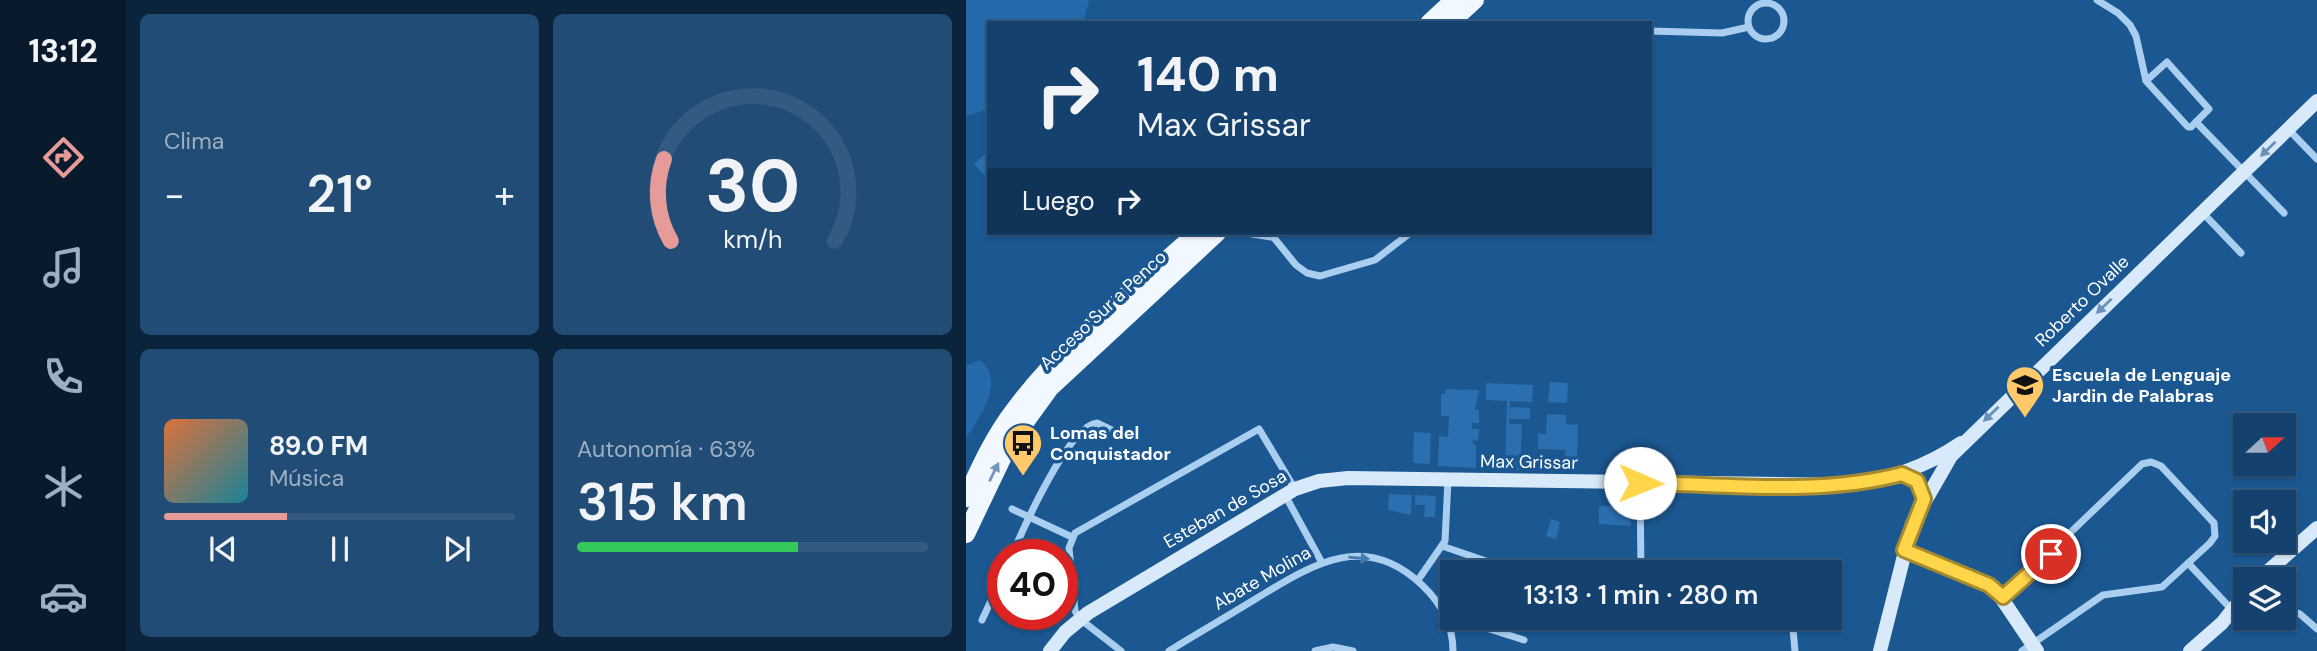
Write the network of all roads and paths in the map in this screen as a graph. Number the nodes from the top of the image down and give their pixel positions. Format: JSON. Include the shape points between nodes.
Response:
{"nodes":[{"id":1,"x":1454,"y":0,"type":"edge"},
{"id":2,"x":1475,"y":0,"type":"edge"},
{"id":3,"x":2097,"y":0,"type":"edge"},
{"id":4,"x":1431,"y":21,"type":"edge"},
{"id":5,"x":1452,"y":21,"type":"edge"},
{"id":6,"x":1749,"y":27,"type":"junction"},
{"id":7,"x":1652,"y":31,"type":"edge"},
{"id":8,"x":2146,"y":80,"type":"junction"},
{"id":9,"x":2317,"y":101,"type":"edge"},
{"id":10,"x":2196,"y":122,"type":"junction"},
{"id":11,"x":2288,"y":129,"type":"junction"},
{"id":12,"x":2317,"y":159,"type":"edge"},
{"id":13,"x":2244,"y":171,"type":"junction"},
{"id":14,"x":2202,"y":212,"type":"junction"},
{"id":15,"x":2284,"y":213,"type":"dead end"},
{"id":16,"x":1195,"y":235,"type":"edge"},
{"id":17,"x":1218,"y":235,"type":"edge"},
{"id":18,"x":1270,"y":235,"type":"edge"},
{"id":19,"x":1407,"y":235,"type":"edge"},
{"id":20,"x":2241,"y":253,"type":"dead end"},
{"id":21,"x":1120,"y":434,"type":"dead end"},
{"id":22,"x":1961,"y":443,"type":"junction"},
{"id":23,"x":1902,"y":474,"type":"junction"},
{"id":24,"x":1448,"y":480,"type":"junction"},
{"id":25,"x":1640,"y":483,"type":"junction"},
{"id":26,"x":1290,"y":492,"type":"junction"},
{"id":27,"x":966,"y":498,"type":"edge"},
{"id":28,"x":1924,"y":499,"type":"junction"},
{"id":29,"x":1012,"y":509,"type":"dead end"},
{"id":30,"x":1029,"y":517,"type":"junction"},
{"id":31,"x":2317,"y":528,"type":"edge"},
{"id":32,"x":966,"y":534,"type":"edge"},
{"id":33,"x":1072,"y":537,"type":"junction"},
{"id":34,"x":1019,"y":539,"type":"edge"},
{"id":35,"x":1442,"y":546,"type":"junction"},
{"id":36,"x":1904,"y":550,"type":"junction"},
{"id":37,"x":1483,"y":560,"type":"edge"},
{"id":38,"x":1641,"y":560,"type":"edge"},
{"id":39,"x":1321,"y":561,"type":"junction"},
{"id":40,"x":2188,"y":563,"type":"junction"},
{"id":41,"x":2273,"y":567,"type":"edge"},
{"id":42,"x":1418,"y":580,"type":"junction"},
{"id":43,"x":2003,"y":597,"type":"junction"},
{"id":44,"x":2233,"y":598,"type":"edge"},
{"id":45,"x":1440,"y":604,"type":"edge"},
{"id":46,"x":987,"y":609,"type":"edge"},
{"id":47,"x":2233,"y":611,"type":"edge"},
{"id":48,"x":2296,"y":612,"type":"edge"},
{"id":49,"x":1080,"y":619,"type":"junction"},
{"id":50,"x":982,"y":620,"type":"dead end"},
{"id":51,"x":2317,"y":629,"type":"edge"},
{"id":52,"x":1452,"y":630,"type":"edge"},
{"id":53,"x":1494,"y":630,"type":"edge"},
{"id":54,"x":1793,"y":630,"type":"edge"},
{"id":55,"x":1524,"y":640,"type":"dead end"},
{"id":56,"x":2031,"y":649,"type":"edge"},
{"id":57,"x":1050,"y":651,"type":"edge"},
{"id":58,"x":1121,"y":651,"type":"edge"},
{"id":59,"x":1169,"y":651,"type":"edge"},
{"id":60,"x":1315,"y":651,"type":"edge"},
{"id":61,"x":1353,"y":651,"type":"edge"},
{"id":62,"x":1453,"y":651,"type":"edge"},
{"id":63,"x":1795,"y":651,"type":"edge"},
{"id":64,"x":1880,"y":651,"type":"edge"},
{"id":65,"x":2190,"y":651,"type":"edge"}],
"edges":[{"from":1,"to":4,"type":"main road"},
{"from":2,"to":5,"type":"main road"},
{"from":3,"to":8,"type":"street","via":[[2130,25]]},
{"from":6,"to":6,"type":"street","via":[[1759,38],[1774,38],[1784,26],[1783,15],[1777,7],[1763,3],[1750,12]]},
{"from":6,"to":7,"type":"street","via":[[1714,33]]},
{"from":8,"to":10,"type":"street","via":[[2188,127]]},
{"from":8,"to":10,"type":"street","via":[[2163,62],[2169,63],[2209,106]]},
{"from":9,"to":11,"type":"street","name":"Roberto Ovalle"},
{"from":10,"to":13,"type":"street"},
{"from":11,"to":12,"type":"street"},
{"from":11,"to":13,"type":"street","name":"Roberto Ovalle","one_way":true},
{"from":13,"to":14,"type":"street","name":"Roberto Ovalle"},
{"from":13,"to":15,"type":"street"},
{"from":14,"to":20,"type":"street"},
{"from":14,"to":22,"type":"street","name":"Roberto Ovalle","one_way":true},
{"from":16,"to":27,"type":"main road","name":"Acceso Sur a Penco","via":[[1071,346],[1028,393],[1004,424]]},
{"from":32,"to":17,"type":"main road","name":"Acceso Sur a Penco","one_way":true,"via":[[1008,446],[1050,388]]},
{"from":18,"to":19,"type":"street","via":[[1301,270],[1320,276],[1375,260]]},
{"from":21,"to":30,"type":"street","via":[[1097,423],[1088,425]]},
{"from":22,"to":23,"type":"street","name":"Max Grissar"},
{"from":22,"to":28,"type":"street","name":"Roberto Ovalle"},
{"from":23,"to":25,"type":"street","name":"Max Grissar","via":[[1830,486]]},
{"from":23,"to":28,"type":"street","via":[[1917,481]]},
{"from":24,"to":25,"type":"street","name":"Max Grissar"},
{"from":24,"to":26,"type":"street","name":"Esteban de Sosa","via":[[1338,478]]},
{"from":24,"to":35,"type":"street"},
{"from":25,"to":38,"type":"street"},
{"from":26,"to":33,"type":"street","via":[[1259,429]]},
{"from":26,"to":39,"type":"street"},
{"from":26,"to":49,"type":"street","name":"Esteban de Sosa"},
{"from":28,"to":36,"type":"street","name":"Roberto Ovalle"},
{"from":29,"to":30,"type":"street"},
{"from":30,"to":33,"type":"street"},
{"from":30,"to":34,"type":"street"},
{"from":31,"to":41,"type":"street"},
{"from":33,"to":49,"type":"street","via":[[1074,606]]},
{"from":35,"to":37,"type":"street"},
{"from":35,"to":42,"type":"street"},
{"from":36,"to":43,"type":"street","via":[[1989,585]]},
{"from":36,"to":64,"type":"street","name":"Roberto Ovalle"},
{"from":39,"to":42,"type":"street","name":"Abate Molina","one_way":true,"via":[[1371,558]]},
{"from":39,"to":59,"type":"street","name":"Abate Molina"},
{"from":40,"to":43,"type":"street","via":[[2213,540],[2214,523],[2161,466],[2146,463]]},
{"from":40,"to":44,"type":"street"},
{"from":40,"to":56,"type":"street","via":[[2162,587],[2098,597]]},
{"from":42,"to":45,"type":"street","name":"Abate Molina"},
{"from":43,"to":56,"type":"street"},
{"from":46,"to":50,"type":"street"},
{"from":47,"to":65,"type":"street"},
{"from":48,"to":51,"type":"street"},
{"from":49,"to":57,"type":"street","name":"Esteban de Sosa"},
{"from":49,"to":58,"type":"street"},
{"from":52,"to":62,"type":"street","name":"Abate Molina"},
{"from":53,"to":55,"type":"street"},
{"from":54,"to":63,"type":"street"},
{"from":60,"to":61,"type":"street","via":[[1333,647]]}]}
